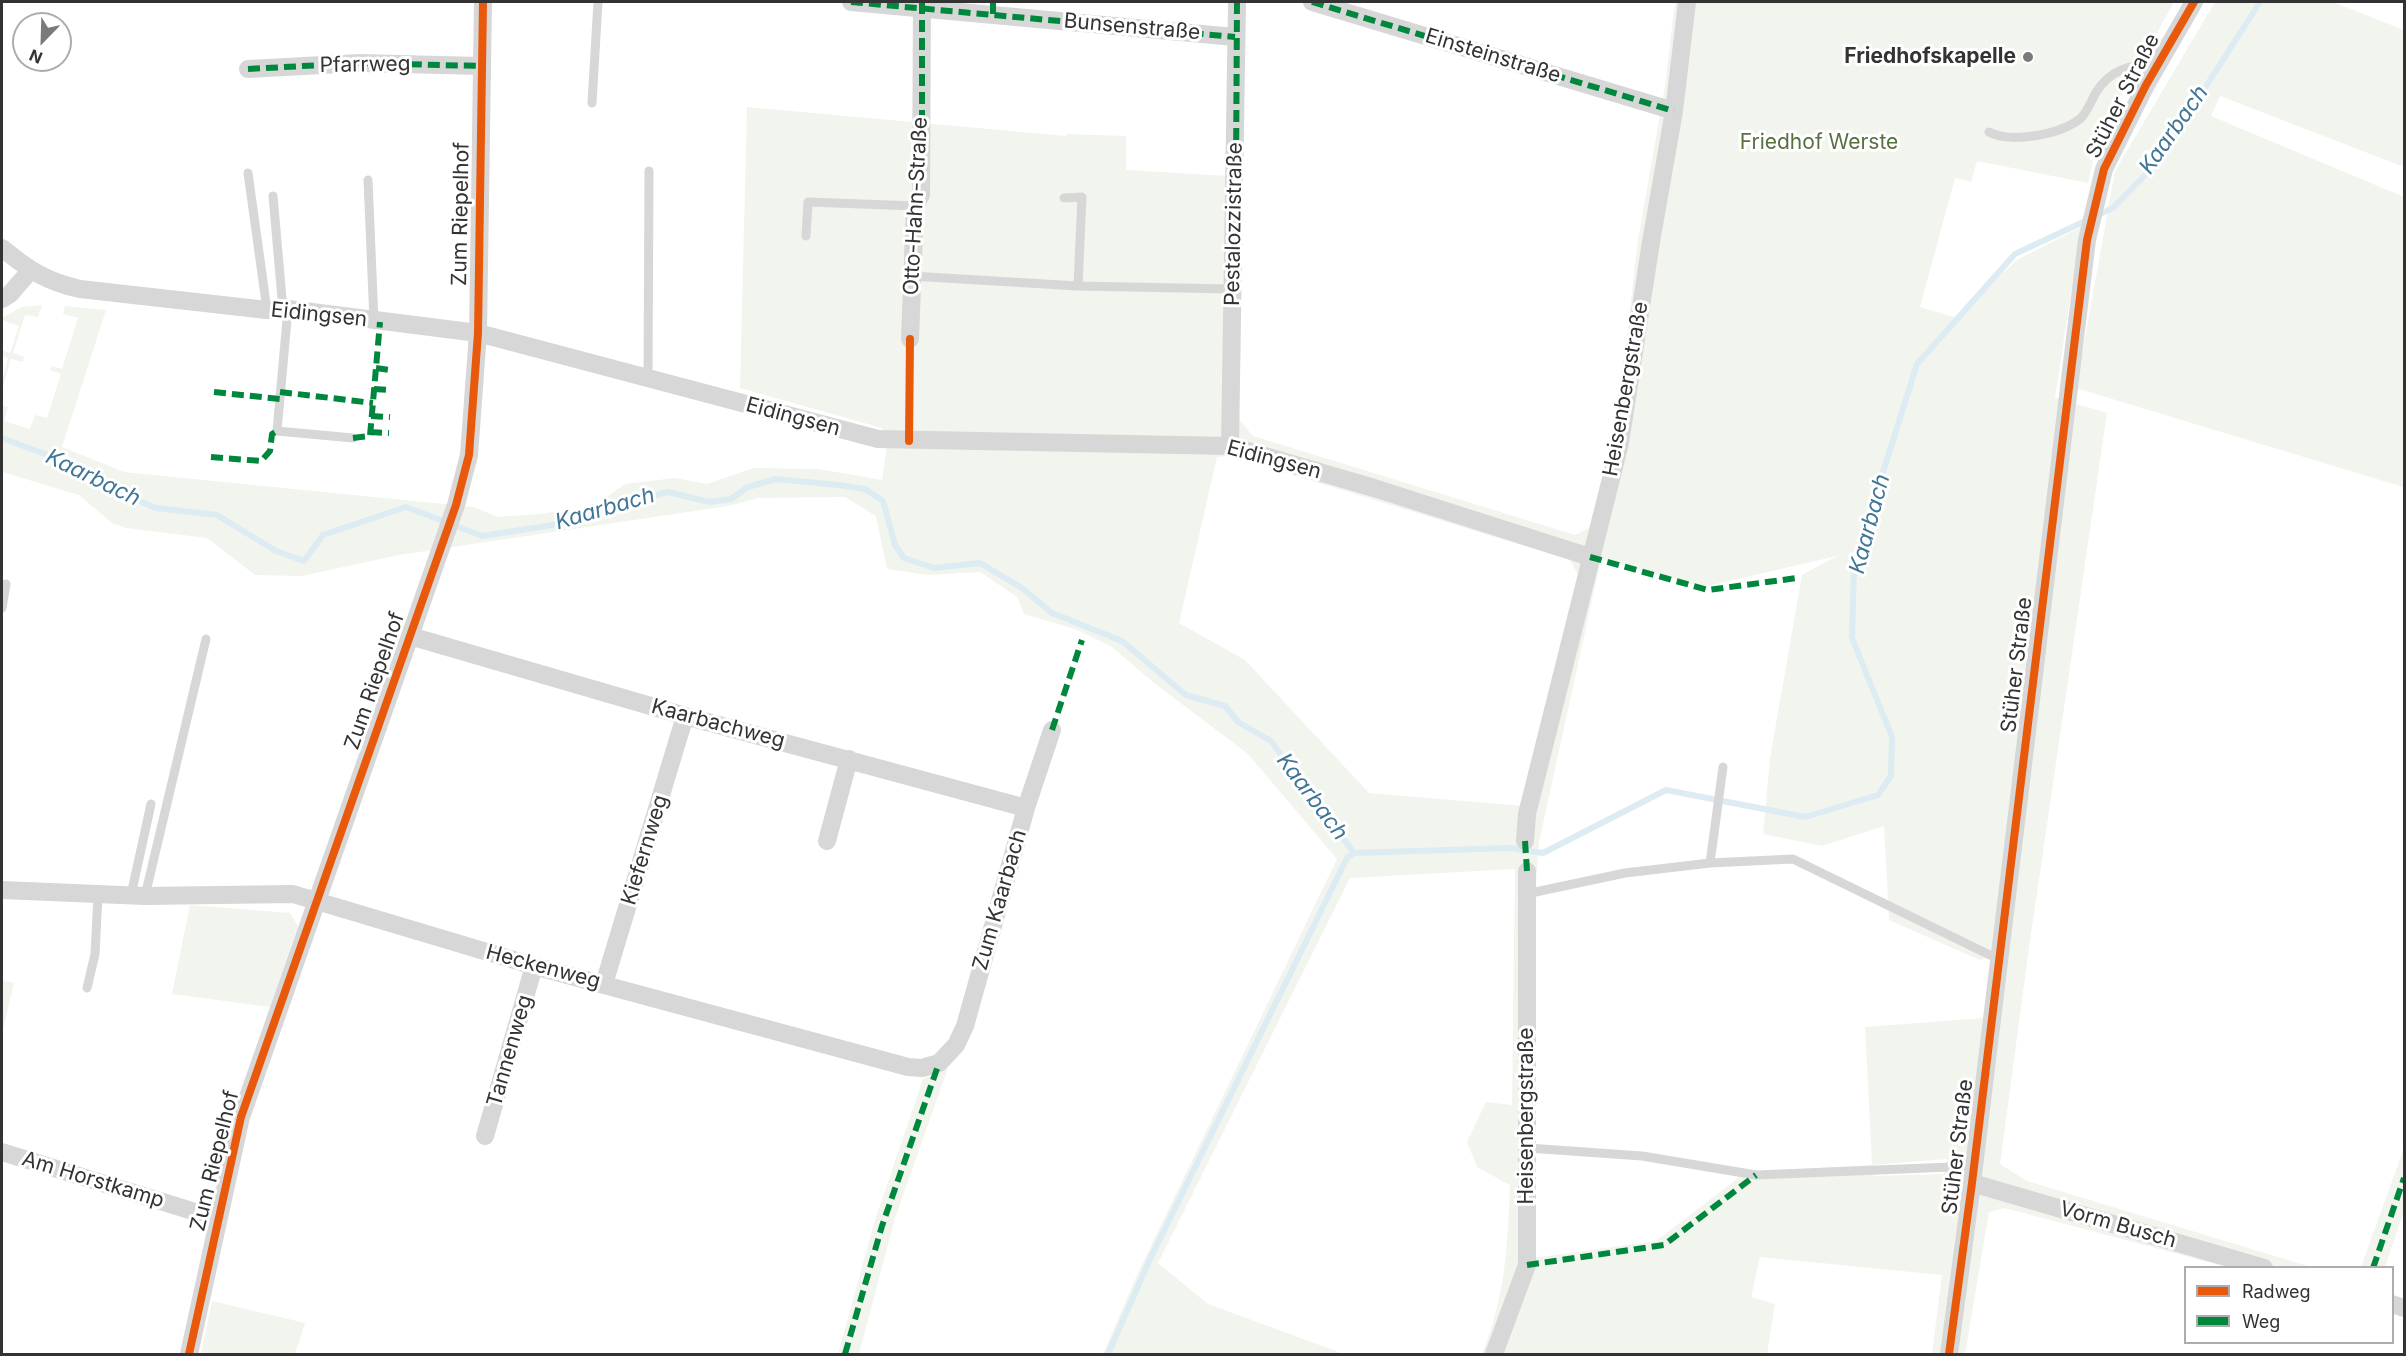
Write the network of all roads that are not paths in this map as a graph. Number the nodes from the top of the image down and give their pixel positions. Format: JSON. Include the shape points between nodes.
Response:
{"nodes":[{"id":1,"x":483,"y":2,"type":"edge"},
{"id":2,"x":598,"y":2,"type":"edge"},
{"id":3,"x":851,"y":2,"type":"edge"},
{"id":4,"x":1237,"y":2,"type":"edge"},
{"id":5,"x":1312,"y":2,"type":"edge"},
{"id":6,"x":1687,"y":2,"type":"edge"},
{"id":7,"x":2194,"y":2,"type":"edge"},
{"id":8,"x":922,"y":5,"type":"edge"},
{"id":9,"x":993,"y":8,"type":"edge"},
{"id":10,"x":1235,"y":36,"type":"junction"},
{"id":11,"x":481,"y":66,"type":"junction"},
{"id":12,"x":2157,"y":66,"type":"junction"},
{"id":13,"x":248,"y":69,"type":"dead end"},
{"id":14,"x":592,"y":103,"type":"dead end"},
{"id":15,"x":1674,"y":111,"type":"junction"},
{"id":16,"x":1989,"y":132,"type":"dead end"},
{"id":17,"x":649,"y":171,"type":"dead end"},
{"id":18,"x":248,"y":173,"type":"dead end"},
{"id":19,"x":368,"y":180,"type":"dead end"},
{"id":20,"x":273,"y":196,"type":"dead end"},
{"id":21,"x":1064,"y":198,"type":"dead end"},
{"id":22,"x":915,"y":206,"type":"junction"},
{"id":23,"x":806,"y":236,"type":"dead end"},
{"id":24,"x":2,"y":248,"type":"edge"},
{"id":25,"x":30,"y":271,"type":"junction"},
{"id":26,"x":911,"y":276,"type":"junction"},
{"id":27,"x":1078,"y":286,"type":"junction"},
{"id":28,"x":1232,"y":289,"type":"junction"},
{"id":29,"x":2,"y":299,"type":"edge"},
{"id":30,"x":279,"y":310,"type":"junction"},
{"id":31,"x":374,"y":321,"type":"junction"},
{"id":32,"x":478,"y":333,"type":"junction"},
{"id":33,"x":910,"y":339,"type":"dead end"},
{"id":34,"x":648,"y":379,"type":"junction"},
{"id":35,"x":353,"y":438,"type":"dead end"},
{"id":36,"x":1230,"y":446,"type":"junction"},
{"id":37,"x":1590,"y":557,"type":"junction"},
{"id":38,"x":6,"y":584,"type":"dead end"},
{"id":39,"x":2,"y":608,"type":"edge"},
{"id":40,"x":410,"y":636,"type":"junction"},
{"id":41,"x":206,"y":639,"type":"dead end"},
{"id":42,"x":685,"y":716,"type":"junction"},
{"id":43,"x":1052,"y":730,"type":"dead end"},
{"id":44,"x":849,"y":759,"type":"junction"},
{"id":45,"x":1723,"y":766,"type":"dead end"},
{"id":46,"x":151,"y":804,"type":"dead end"},
{"id":47,"x":1026,"y":808,"type":"junction"},
{"id":48,"x":826,"y":841,"type":"dead end"},
{"id":49,"x":1525,"y":842,"type":"dead end"},
{"id":50,"x":1710,"y":863,"type":"junction"},
{"id":51,"x":1527,"y":871,"type":"dead end"},
{"id":52,"x":2,"y":890,"type":"edge"},
{"id":53,"x":1526,"y":894,"type":"junction"},
{"id":54,"x":98,"y":895,"type":"junction"},
{"id":55,"x":138,"y":896,"type":"junction"},
{"id":56,"x":317,"y":903,"type":"junction"},
{"id":57,"x":2000,"y":960,"type":"junction"},
{"id":58,"x":534,"y":966,"type":"junction"},
{"id":59,"x":604,"y":984,"type":"junction"},
{"id":60,"x":87,"y":988,"type":"dead end"},
{"id":61,"x":939,"y":1064,"type":"joint"},
{"id":62,"x":485,"y":1136,"type":"dead end"},
{"id":63,"x":1528,"y":1148,"type":"junction"},
{"id":64,"x":2,"y":1152,"type":"edge"},
{"id":65,"x":1973,"y":1175,"type":"junction"},
{"id":66,"x":218,"y":1219,"type":"junction"},
{"id":67,"x":2258,"y":1266,"type":"edge"},
{"id":68,"x":189,"y":1354,"type":"edge"},
{"id":69,"x":1494,"y":1354,"type":"edge"},
{"id":70,"x":1949,"y":1354,"type":"edge"}],
"edges":[{"from":1,"to":11,"type":"street","name":"Zum Riepelhof"},
{"from":2,"to":14,"type":"lane"},
{"from":3,"to":8,"type":"street","name":"Bunsenstraße"},
{"from":4,"to":10,"type":"street","name":"Pestalozzistraße"},
{"from":5,"to":15,"type":"street","name":"Einsteinstraße"},
{"from":6,"to":15,"type":"street","name":"Heisenbergstraße"},
{"from":7,"to":12,"type":"street","name":"Stüher Straße"},
{"from":8,"to":9,"type":"street","name":"Bunsenstraße"},
{"from":8,"to":22,"type":"street","name":"Otto-Hahn-Straße","via":[[921,195]]},
{"from":9,"to":10,"type":"street","name":"Bunsenstraße"},
{"from":10,"to":28,"type":"street","name":"Pestalozzistraße"},
{"from":11,"to":13,"type":"street","name":"Pfarrweg","via":[[360,63]]},
{"from":11,"to":32,"type":"street","name":"Zum Riepelhof"},
{"from":12,"to":16,"type":"lane","via":[[2141,64],[2114,73],[2099,87],[2083,116],[2065,128],[2022,137]]},
{"from":12,"to":57,"type":"street","name":"Stüher Straße","via":[[2104,169],[2087,240]]},
{"from":15,"to":37,"type":"street","name":"Heisenbergstraße","via":[[1620,443]]},
{"from":17,"to":34,"type":"lane"},
{"from":18,"to":30,"type":"lane"},
{"from":19,"to":31,"type":"lane"},
{"from":20,"to":30,"type":"lane"},
{"from":21,"to":27,"type":"lane","via":[[1082,197]]},
{"from":22,"to":23,"type":"lane","via":[[808,202]]},
{"from":22,"to":26,"type":"street","name":"Otto-Hahn-Straße"},
{"from":24,"to":25,"type":"street","name":"Eidingsen"},
{"from":25,"to":29,"type":"street"},
{"from":25,"to":30,"type":"street","name":"Eidingsen","via":[[80,289]]},
{"from":26,"to":27,"type":"lane"},
{"from":26,"to":33,"type":"street","name":"Otto-Hahn-Straße"},
{"from":27,"to":28,"type":"lane"},
{"from":28,"to":36,"type":"street","name":"Pestalozzistraße"},
{"from":30,"to":31,"type":"street","name":"Eidingsen"},
{"from":30,"to":35,"type":"lane","via":[[277,431]]},
{"from":31,"to":32,"type":"street","name":"Eidingsen"},
{"from":32,"to":34,"type":"street","name":"Eidingsen"},
{"from":32,"to":40,"type":"street","name":"Zum Riepelhof","via":[[469,455],[456,505]]},
{"from":34,"to":36,"type":"street","name":"Eidingsen","via":[[878,439]]},
{"from":36,"to":37,"type":"street","name":"Eidingsen"},
{"from":37,"to":49,"type":"street","name":"Heisenbergstraße","via":[[1527,814]]},
{"from":38,"to":39,"type":"lane"},
{"from":40,"to":42,"type":"street","name":"Kaarbachweg"},
{"from":40,"to":56,"type":"street","name":"Zum Riepelhof"},
{"from":41,"to":55,"type":"lane"},
{"from":42,"to":44,"type":"street","name":"Kaarbachweg"},
{"from":42,"to":59,"type":"street","name":"Kiefernweg"},
{"from":43,"to":47,"type":"street","name":"Zum Kaarbach"},
{"from":44,"to":47,"type":"street","name":"Kaarbachweg"},
{"from":44,"to":48,"type":"street"},
{"from":45,"to":50,"type":"lane"},
{"from":46,"to":55,"type":"lane"},
{"from":47,"to":61,"type":"street","name":"Zum Kaarbach","via":[[965,1026],[956,1045]]},
{"from":50,"to":53,"type":"lane","via":[[1625,873]]},
{"from":50,"to":57,"type":"lane","via":[[1793,859]]},
{"from":51,"to":53,"type":"street","name":"Heisenbergstraße"},
{"from":52,"to":54,"type":"street","name":"Heckenweg"},
{"from":53,"to":63,"type":"street","name":"Heisenbergstraße"},
{"from":54,"to":55,"type":"street","name":"Heckenweg"},
{"from":54,"to":60,"type":"lane","via":[[95,954]]},
{"from":55,"to":56,"type":"street","name":"Heckenweg","via":[[293,894]]},
{"from":56,"to":58,"type":"street","name":"Heckenweg"},
{"from":56,"to":66,"type":"street","name":"Zum Riepelhof","via":[[241,1117]]},
{"from":57,"to":65,"type":"street","name":"Stüher Straße"},
{"from":58,"to":59,"type":"street","name":"Heckenweg"},
{"from":58,"to":62,"type":"street","name":"Tannenweg"},
{"from":59,"to":61,"type":"street","name":"Heckenweg","via":[[886,1061],[922,1068]]},
{"from":63,"to":65,"type":"lane","via":[[1642,1156],[1756,1176]]},
{"from":63,"to":69,"type":"street","name":"Heisenbergstraße","via":[[1527,1264]]},
{"from":64,"to":66,"type":"street","name":"Am Horstkamp"},
{"from":65,"to":67,"type":"street","name":"Vorm Busch"},
{"from":65,"to":70,"type":"street","name":"Stüher Straße"},
{"from":66,"to":68,"type":"street","name":"Zum Riepelhof"}]}
